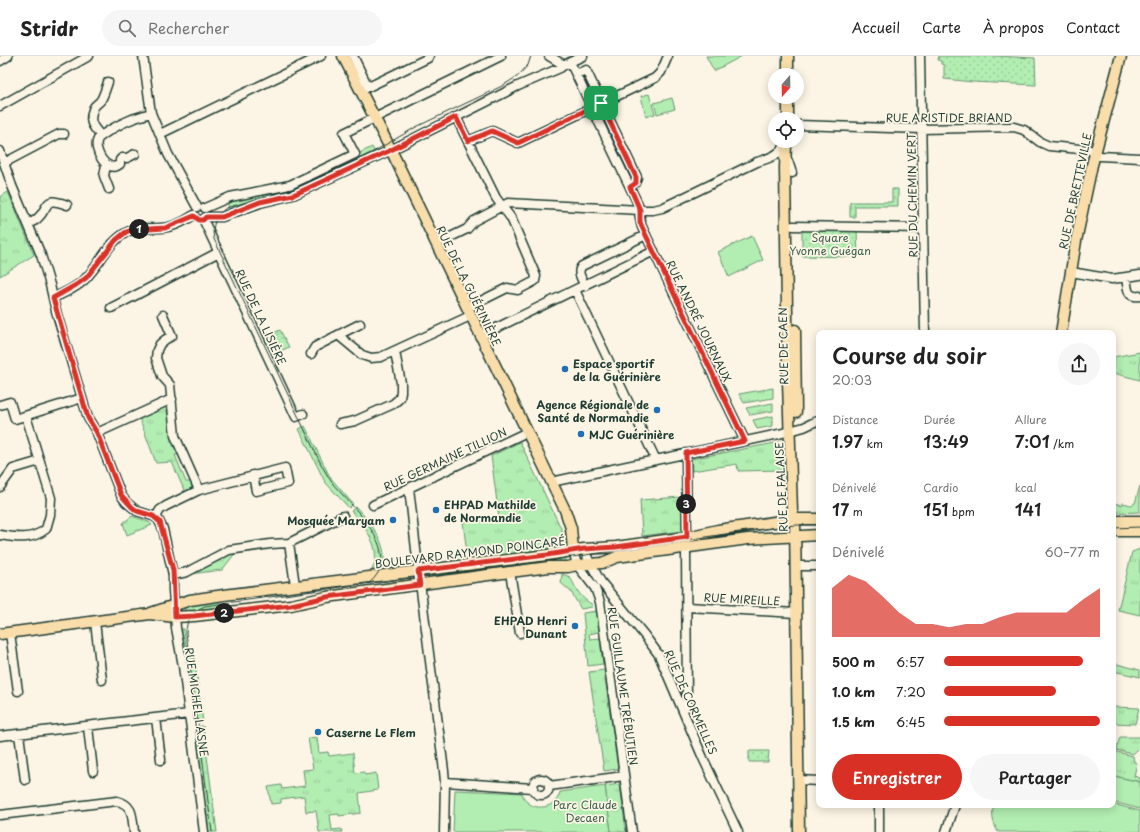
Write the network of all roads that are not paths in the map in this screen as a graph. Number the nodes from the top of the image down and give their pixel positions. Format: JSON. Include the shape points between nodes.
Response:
{"nodes":[{"id":1,"x":8,"y":56,"type":"edge"},
{"id":2,"x":89,"y":56,"type":"edge"},
{"id":3,"x":144,"y":56,"type":"edge"},
{"id":4,"x":321,"y":56,"type":"edge"},
{"id":5,"x":343,"y":56,"type":"edge"},
{"id":6,"x":353,"y":56,"type":"edge"},
{"id":7,"x":502,"y":56,"type":"edge"},
{"id":8,"x":583,"y":56,"type":"edge"},
{"id":9,"x":668,"y":56,"type":"edge"},
{"id":10,"x":788,"y":56,"type":"edge"},
{"id":11,"x":913,"y":56,"type":"edge"},
{"id":12,"x":920,"y":56,"type":"edge"},
{"id":13,"x":1121,"y":56,"type":"edge"},
{"id":14,"x":428,"y":57,"type":"edge"},
{"id":15,"x":551,"y":58,"type":"edge"},
{"id":16,"x":0,"y":61,"type":"edge"},
{"id":17,"x":567,"y":63,"type":"junction"},
{"id":18,"x":788,"y":68,"type":"edge"},
{"id":19,"x":547,"y":73,"type":"junction"},
{"id":20,"x":576,"y":74,"type":"junction"},
{"id":21,"x":108,"y":82,"type":"dead end"},
{"id":22,"x":364,"y":89,"type":"junction"},
{"id":23,"x":601,"y":103,"type":"junction"},
{"id":24,"x":0,"y":106,"type":"edge"},
{"id":25,"x":591,"y":108,"type":"junction"},
{"id":26,"x":151,"y":113,"type":"junction"},
{"id":27,"x":456,"y":117,"type":"junction"},
{"id":28,"x":374,"y":118,"type":"junction"},
{"id":29,"x":804,"y":125,"type":"edge"},
{"id":30,"x":922,"y":129,"type":"junction"},
{"id":31,"x":64,"y":134,"type":"dead end"},
{"id":32,"x":160,"y":134,"type":"junction"},
{"id":33,"x":101,"y":136,"type":"junction"},
{"id":34,"x":468,"y":141,"type":"junction"},
{"id":35,"x":784,"y":148,"type":"edge"},
{"id":36,"x":788,"y":148,"type":"edge"},
{"id":37,"x":792,"y":148,"type":"edge"},
{"id":38,"x":391,"y":150,"type":"junction"},
{"id":39,"x":0,"y":151,"type":"edge"},
{"id":40,"x":1095,"y":152,"type":"junction"},
{"id":41,"x":134,"y":154,"type":"dead end"},
{"id":42,"x":774,"y":157,"type":"junction"},
{"id":43,"x":1140,"y":158,"type":"edge"},
{"id":44,"x":4,"y":163,"type":"junction"},
{"id":45,"x":106,"y":165,"type":"junction"},
{"id":46,"x":788,"y":167,"type":"junction"},
{"id":47,"x":630,"y":187,"type":"junction"},
{"id":48,"x":109,"y":189,"type":"dead end"},
{"id":49,"x":67,"y":205,"type":"dead end"},
{"id":50,"x":201,"y":207,"type":"junction"},
{"id":51,"x":501,"y":207,"type":"junction"},
{"id":52,"x":640,"y":210,"type":"junction"},
{"id":53,"x":194,"y":216,"type":"junction"},
{"id":54,"x":205,"y":218,"type":"junction"},
{"id":55,"x":28,"y":224,"type":"junction"},
{"id":56,"x":793,"y":226,"type":"junction"},
{"id":57,"x":923,"y":228,"type":"junction"},
{"id":58,"x":646,"y":235,"type":"junction"},
{"id":59,"x":436,"y":244,"type":"junction"},
{"id":60,"x":654,"y":251,"type":"junction"},
{"id":61,"x":219,"y":252,"type":"junction"},
{"id":62,"x":1071,"y":272,"type":"junction"},
{"id":63,"x":1140,"y":275,"type":"edge"},
{"id":64,"x":1126,"y":277,"type":"junction"},
{"id":65,"x":585,"y":286,"type":"junction"},
{"id":66,"x":575,"y":290,"type":"junction"},
{"id":67,"x":1140,"y":296,"type":"edge"},
{"id":68,"x":53,"y":298,"type":"junction"},
{"id":69,"x":111,"y":308,"type":"dead end"},
{"id":70,"x":468,"y":312,"type":"junction"},
{"id":71,"x":163,"y":315,"type":"dead end"},
{"id":72,"x":360,"y":324,"type":"dead end"},
{"id":73,"x":925,"y":330,"type":"edge"},
{"id":74,"x":1061,"y":330,"type":"edge"},
{"id":75,"x":338,"y":335,"type":"junction"},
{"id":76,"x":480,"y":336,"type":"junction"},
{"id":77,"x":395,"y":352,"type":"junction"},
{"id":78,"x":311,"y":354,"type":"dead end"},
{"id":79,"x":82,"y":398,"type":"junction"},
{"id":80,"x":172,"y":399,"type":"junction"},
{"id":81,"x":0,"y":406,"type":"edge"},
{"id":82,"x":303,"y":414,"type":"dead end"},
{"id":83,"x":26,"y":416,"type":"junction"},
{"id":84,"x":816,"y":421,"type":"edge"},
{"id":85,"x":340,"y":424,"type":"dead end"},
{"id":86,"x":793,"y":429,"type":"junction"},
{"id":87,"x":527,"y":432,"type":"junction"},
{"id":88,"x":97,"y":433,"type":"junction"},
{"id":89,"x":745,"y":441,"type":"junction"},
{"id":90,"x":686,"y":453,"type":"junction"},
{"id":91,"x":656,"y":460,"type":"junction"},
{"id":92,"x":40,"y":461,"type":"junction"},
{"id":93,"x":252,"y":475,"type":"dead end"},
{"id":94,"x":551,"y":482,"type":"junction"},
{"id":95,"x":0,"y":488,"type":"edge"},
{"id":96,"x":409,"y":488,"type":"junction"},
{"id":97,"x":199,"y":490,"type":"junction"},
{"id":98,"x":373,"y":505,"type":"dead end"},
{"id":99,"x":343,"y":516,"type":"dead end"},
{"id":100,"x":156,"y":517,"type":"junction"},
{"id":101,"x":795,"y":519,"type":"junction"},
{"id":102,"x":816,"y":519,"type":"edge"},
{"id":103,"x":1116,"y":521,"type":"edge"},
{"id":104,"x":1140,"y":521,"type":"edge"},
{"id":105,"x":571,"y":528,"type":"junction"},
{"id":106,"x":1116,"y":531,"type":"edge"},
{"id":107,"x":1140,"y":531,"type":"edge"},
{"id":108,"x":0,"y":535,"type":"edge"},
{"id":109,"x":816,"y":535,"type":"edge"},
{"id":110,"x":795,"y":536,"type":"junction"},
{"id":111,"x":686,"y":543,"type":"junction"},
{"id":112,"x":289,"y":544,"type":"junction"},
{"id":113,"x":584,"y":549,"type":"junction"},
{"id":114,"x":573,"y":550,"type":"junction"},
{"id":115,"x":590,"y":563,"type":"junction"},
{"id":116,"x":577,"y":565,"type":"junction"},
{"id":117,"x":796,"y":566,"type":"junction"},
{"id":118,"x":816,"y":566,"type":"edge"},
{"id":119,"x":418,"y":571,"type":"junction"},
{"id":120,"x":510,"y":572,"type":"junction"},
{"id":121,"x":173,"y":575,"type":"junction"},
{"id":122,"x":295,"y":585,"type":"junction"},
{"id":123,"x":420,"y":585,"type":"junction"},
{"id":124,"x":612,"y":595,"type":"junction"},
{"id":125,"x":600,"y":602,"type":"junction"},
{"id":126,"x":174,"y":606,"type":"junction"},
{"id":127,"x":687,"y":606,"type":"junction"},
{"id":128,"x":796,"y":613,"type":"junction"},
{"id":129,"x":150,"y":614,"type":"junction"},
{"id":130,"x":175,"y":617,"type":"junction"},
{"id":131,"x":95,"y":622,"type":"junction"},
{"id":132,"x":520,"y":633,"type":"dead end"},
{"id":133,"x":5,"y":634,"type":"edge"},
{"id":134,"x":102,"y":680,"type":"dead end"},
{"id":135,"x":18,"y":691,"type":"dead end"},
{"id":136,"x":682,"y":709,"type":"junction"},
{"id":137,"x":189,"y":714,"type":"junction"},
{"id":138,"x":156,"y":718,"type":"junction"},
{"id":139,"x":88,"y":727,"type":"junction"},
{"id":140,"x":19,"y":734,"type":"junction"},
{"id":141,"x":0,"y":736,"type":"edge"},
{"id":142,"x":161,"y":760,"type":"dead end"},
{"id":143,"x":93,"y":771,"type":"dead end"},
{"id":144,"x":624,"y":776,"type":"junction"},
{"id":145,"x":24,"y":780,"type":"dead end"},
{"id":146,"x":798,"y":780,"type":"junction"},
{"id":147,"x":816,"y":781,"type":"edge"},
{"id":148,"x":445,"y":782,"type":"junction"},
{"id":149,"x":549,"y":786,"type":"junction"},
{"id":150,"x":532,"y":788,"type":"junction"},
{"id":151,"x":879,"y":808,"type":"edge"},
{"id":152,"x":954,"y":808,"type":"edge"},
{"id":153,"x":0,"y":815,"type":"edge"},
{"id":154,"x":134,"y":832,"type":"edge"},
{"id":155,"x":204,"y":832,"type":"edge"},
{"id":156,"x":444,"y":832,"type":"edge"},
{"id":157,"x":632,"y":832,"type":"edge"},
{"id":158,"x":738,"y":832,"type":"edge"},
{"id":159,"x":799,"y":832,"type":"edge"},
{"id":160,"x":879,"y":832,"type":"edge"},
{"id":161,"x":946,"y":832,"type":"edge"}],
"edges":[{"from":1,"to":16,"type":"street"},
{"from":2,"to":24,"type":"street"},
{"from":3,"to":26,"type":"street"},
{"from":4,"to":32,"type":"street"},
{"from":5,"to":22,"type":"main road","name":"RUE DE LA GUÉRINIÈRE"},
{"from":6,"to":22,"type":"street"},
{"from":7,"to":28,"type":"street"},
{"from":8,"to":17,"type":"street"},
{"from":9,"to":23,"type":"street","via":[[661,72],[655,78]]},
{"from":10,"to":18,"type":"main road"},
{"from":11,"to":12,"type":"street"},
{"from":12,"to":30,"type":"street","name":"RUE DU CHEMIN VERT"},
{"from":13,"to":40,"type":"main road","name":"RUE DE BRETTEVILLE"},
{"from":14,"to":22,"type":"street"},
{"from":15,"to":17,"type":"street"},
{"from":15,"to":19,"type":"street","via":[[551,68]]},
{"from":17,"to":19,"type":"street"},
{"from":17,"to":20,"type":"street","name":"RUE ANDRÉ JOURNAUX"},
{"from":19,"to":27,"type":"street"},
{"from":20,"to":23,"type":"street","via":[[586,70]]},
{"from":20,"to":25,"type":"street","name":"RUE ANDRÉ JOURNAUX"},
{"from":21,"to":33,"type":"street","via":[[100,101],[94,107],[91,121]]},
{"from":22,"to":28,"type":"main road","name":"RUE DE LA GUÉRINIÈRE"},
{"from":23,"to":25,"type":"street"},
{"from":23,"to":47,"type":"street","via":[[636,177],[636,183]]},
{"from":25,"to":34,"type":"street","via":[[518,143],[492,131]]},
{"from":25,"to":47,"type":"street","name":"RUE ANDRÉ JOURNAUX"},
{"from":26,"to":32,"type":"street"},
{"from":26,"to":33,"type":"street","via":[[124,122]]},
{"from":27,"to":34,"type":"street"},
{"from":27,"to":38,"type":"street"},
{"from":28,"to":38,"type":"main road","name":"RUE DE LA GUÉRINIÈRE"},
{"from":28,"to":50,"type":"street","via":[[344,133],[355,154],[290,185]]},
{"from":29,"to":30,"type":"street","name":"RUE ARISTIDE BRIAND"},
{"from":30,"to":40,"type":"street","name":"RUE ARISTIDE BRIAND","via":[[1014,127],[1024,130],[1049,146]]},
{"from":30,"to":57,"type":"street","name":"RUE DU CHEMIN VERT"},
{"from":31,"to":44,"type":"street","via":[[59,134]]},
{"from":32,"to":50,"type":"street","via":[[168,154]]},
{"from":33,"to":45,"type":"street","via":[[96,142],[96,149]]},
{"from":34,"to":51,"type":"street"},
{"from":35,"to":42,"type":"street"},
{"from":36,"to":46,"type":"main road","name":"RUE DE FALAISE"},
{"from":37,"to":46,"type":"main road","name":"RUE DE FALAISE"},
{"from":38,"to":54,"type":"street","via":[[293,195],[260,202],[222,217]]},
{"from":38,"to":59,"type":"main road","name":"RUE DE LA GUÉRINIÈRE"},
{"from":39,"to":44,"type":"street"},
{"from":40,"to":43,"type":"street","name":"RUE ARISTIDE BRIAND","via":[[1100,156]]},
{"from":40,"to":62,"type":"main road","name":"RUE DE BRETTEVILLE"},
{"from":41,"to":45,"type":"street","via":[[122,158],[116,167]]},
{"from":42,"to":46,"type":"street"},
{"from":42,"to":52,"type":"street","via":[[757,162],[662,208]]},
{"from":44,"to":55,"type":"street"},
{"from":45,"to":48,"type":"street","via":[[104,176]]},
{"from":46,"to":56,"type":"main road","name":"RUE DE CAEN"},
{"from":46,"to":86,"type":"main road","name":"RUE DE FALAISE"},
{"from":47,"to":52,"type":"street","name":"RUE ANDRÉ JOURNAUX"},
{"from":49,"to":55,"type":"street","via":[[49,202],[37,219]]},
{"from":50,"to":53,"type":"street","via":[[194,211]]},
{"from":50,"to":54,"type":"street","via":[[207,212]]},
{"from":51,"to":52,"type":"street","via":[[508,203]]},
{"from":51,"to":59,"type":"street","via":[[474,221],[468,229]]},
{"from":51,"to":70,"type":"street","via":[[511,218],[536,278],[518,290],[507,288]]},
{"from":52,"to":58,"type":"street","name":"RUE ANDRÉ JOURNAUX","via":[[640,222]]},
{"from":53,"to":54,"type":"street","via":[[197,219]]},
{"from":53,"to":68,"type":"street","via":[[165,228],[126,232],[116,240],[86,278]]},
{"from":54,"to":61,"type":"street","name":"RUE DE LA LISIÈRE"},
{"from":55,"to":68,"type":"street","via":[[43,260]]},
{"from":56,"to":57,"type":"street"},
{"from":56,"to":86,"type":"main road","name":"RUE DE CAEN"},
{"from":57,"to":73,"type":"street","name":"RUE DU CHEMIN VERT"},
{"from":58,"to":60,"type":"street","name":"RUE ANDRÉ JOURNAUX"},
{"from":58,"to":65,"type":"street","via":[[580,268],[579,273]]},
{"from":59,"to":70,"type":"main road","name":"RUE DE LA GUÉRINIÈRE"},
{"from":60,"to":65,"type":"street"},
{"from":60,"to":89,"type":"street","name":"RUE ANDRÉ JOURNAUX"},
{"from":61,"to":69,"type":"street"},
{"from":61,"to":82,"type":"street","name":"RUE DE LA LISIÈRE","via":[[296,417]]},
{"from":62,"to":64,"type":"street","via":[[1105,278]]},
{"from":62,"to":74,"type":"main road","name":"RUE DE BRETTEVILLE"},
{"from":63,"to":64,"type":"street"},
{"from":64,"to":67,"type":"street","via":[[1130,295]]},
{"from":65,"to":66,"type":"street"},
{"from":66,"to":76,"type":"street"},
{"from":66,"to":91,"type":"street"},
{"from":68,"to":79,"type":"street"},
{"from":70,"to":76,"type":"main road","name":"RUE DE LA GUÉRINIÈRE"},
{"from":70,"to":77,"type":"street"},
{"from":71,"to":80,"type":"street","via":[[172,336],[160,344],[156,358],[162,376],[170,385]]},
{"from":72,"to":75,"type":"street"},
{"from":75,"to":77,"type":"street","via":[[362,355],[370,358]]},
{"from":75,"to":78,"type":"street","via":[[315,347]]},
{"from":76,"to":87,"type":"main road","name":"RUE DE LA GUÉRINIÈRE"},
{"from":77,"to":85,"type":"street","via":[[401,383],[400,398],[393,404],[355,421]]},
{"from":79,"to":83,"type":"street"},
{"from":79,"to":88,"type":"street","via":[[88,418]]},
{"from":80,"to":88,"type":"street"},
{"from":80,"to":97,"type":"street","via":[[175,436]]},
{"from":81,"to":83,"type":"street","via":[[10,402],[15,419]]},
{"from":83,"to":92,"type":"street"},
{"from":84,"to":86,"type":"street"},
{"from":86,"to":89,"type":"street"},
{"from":86,"to":101,"type":"main road","name":"RUE DE CAEN","via":[[799,512]]},
{"from":87,"to":94,"type":"main road","name":"RUE DE LA GUÉRINIÈRE"},
{"from":87,"to":96,"type":"street","name":"RUE GERMAINE TILLION"},
{"from":88,"to":100,"type":"street","via":[[121,495],[137,511]]},
{"from":89,"to":90,"type":"street"},
{"from":90,"to":91,"type":"street"},
{"from":90,"to":111,"type":"street"},
{"from":91,"to":94,"type":"street"},
{"from":92,"to":95,"type":"street","via":[[13,469]]},
{"from":92,"to":108,"type":"street","via":[[51,498],[46,529],[24,538]]},
{"from":93,"to":97,"type":"street"},
{"from":94,"to":105,"type":"main road","name":"RUE DE LA GUÉRINIÈRE"},
{"from":96,"to":98,"type":"street","name":"RUE GERMAINE TILLION"},
{"from":96,"to":119,"type":"street"},
{"from":97,"to":100,"type":"street","via":[[166,506]]},
{"from":99,"to":112,"type":"street"},
{"from":100,"to":121,"type":"street","name":"RUE MICHEL LASNE","via":[[161,525]]},
{"from":101,"to":102,"type":"main road","name":"BOULEVARD RAYMOND POINCARÉ"},
{"from":101,"to":110,"type":"main road","name":"RUE DE FALAISE"},
{"from":101,"to":111,"type":"main road","name":"BOULEVARD RAYMOND POINCARÉ","via":[[718,530]]},
{"from":103,"to":104,"type":"main road"},
{"from":105,"to":113,"type":"main road","name":"RUE DE LA GUÉRINIÈRE"},
{"from":105,"to":114,"type":"main road","name":"RUE DE LA GUÉRINIÈRE"},
{"from":106,"to":107,"type":"main road"},
{"from":109,"to":110,"type":"main road","name":"BOULEVARD RAYMOND POINCARÉ"},
{"from":110,"to":111,"type":"main road","name":"BOULEVARD RAYMOND POINCARÉ"},
{"from":110,"to":117,"type":"main road","name":"RUE DE FALAISE"},
{"from":111,"to":113,"type":"main road","name":"BOULEVARD RAYMOND POINCARÉ"},
{"from":111,"to":115,"type":"main road","name":"BOULEVARD RAYMOND POINCARÉ","via":[[617,557],[602,563]]},
{"from":111,"to":127,"type":"street"},
{"from":112,"to":121,"type":"street","via":[[229,550],[187,572]]},
{"from":112,"to":122,"type":"street"},
{"from":113,"to":114,"type":"main road","name":"BOULEVARD RAYMOND POINCARÉ"},
{"from":113,"to":115,"type":"street","name":"RUE DE CORMELLES"},
{"from":114,"to":116,"type":"street","name":"RUE GUILLAUME TRÉBUTIEN"},
{"from":114,"to":119,"type":"main road","name":"BOULEVARD RAYMOND POINCARÉ"},
{"from":115,"to":116,"type":"main road","name":"BOULEVARD RAYMOND POINCARÉ"},
{"from":115,"to":124,"type":"street","name":"RUE DE CORMELLES"},
{"from":116,"to":120,"type":"main road","name":"BOULEVARD RAYMOND POINCARÉ"},
{"from":116,"to":125,"type":"street","name":"RUE GUILLAUME TRÉBUTIEN","via":[[595,588]]},
{"from":117,"to":118,"type":"street"},
{"from":117,"to":128,"type":"main road","name":"RUE DE FALAISE"},
{"from":119,"to":122,"type":"main road","name":"BOULEVARD RAYMOND POINCARÉ"},
{"from":119,"to":123,"type":"street"},
{"from":120,"to":123,"type":"main road","name":"BOULEVARD RAYMOND POINCARÉ"},
{"from":120,"to":132,"type":"street"},
{"from":121,"to":126,"type":"street","name":"RUE MICHEL LASNE"},
{"from":122,"to":126,"type":"main road","name":"BOULEVARD RAYMOND POINCARÉ","via":[[194,599]]},
{"from":123,"to":130,"type":"main road","name":"BOULEVARD RAYMOND POINCARÉ","via":[[327,597],[291,605]]},
{"from":123,"to":148,"type":"street"},
{"from":124,"to":125,"type":"street","via":[[603,593]]},
{"from":124,"to":136,"type":"street","name":"RUE DE CORMELLES","via":[[659,655]]},
{"from":125,"to":144,"type":"street","name":"RUE GUILLAUME TRÉBUTIEN"},
{"from":126,"to":129,"type":"main road","name":"BOULEVARD RAYMOND POINCARÉ"},
{"from":126,"to":130,"type":"street","name":"RUE MICHEL LASNE"},
{"from":127,"to":128,"type":"street","name":"RUE MIREILLE"},
{"from":127,"to":136,"type":"street","via":[[687,706]]},
{"from":128,"to":146,"type":"main road","name":"RUE DE FALAISE"},
{"from":129,"to":130,"type":"main road","name":"BOULEVARD RAYMOND POINCARÉ"},
{"from":129,"to":131,"type":"main road","name":"BOULEVARD RAYMOND POINCARÉ"},
{"from":130,"to":137,"type":"street","name":"RUE MICHEL LASNE"},
{"from":131,"to":133,"type":"main road","name":"BOULEVARD RAYMOND POINCARÉ"},
{"from":131,"to":134,"type":"street"},
{"from":133,"to":135,"type":"street","name":"BOULEVARD RAYMOND POINCARÉ"},
{"from":136,"to":158,"type":"street","name":"RUE DE CORMELLES"},
{"from":137,"to":138,"type":"street"},
{"from":137,"to":155,"type":"street","name":"RUE MICHEL LASNE"},
{"from":138,"to":139,"type":"street"},
{"from":138,"to":142,"type":"street"},
{"from":139,"to":140,"type":"street"},
{"from":139,"to":143,"type":"street"},
{"from":140,"to":141,"type":"street"},
{"from":140,"to":145,"type":"street"},
{"from":144,"to":149,"type":"street"},
{"from":144,"to":157,"type":"street","name":"RUE GUILLAUME TRÉBUTIEN"},
{"from":146,"to":147,"type":"street"},
{"from":146,"to":159,"type":"main road","name":"RUE DE FALAISE"},
{"from":148,"to":150,"type":"street"},
{"from":148,"to":156,"type":"street"},
{"from":149,"to":150,"type":"street","via":[[545,780],[540,779],[533,783]]},
{"from":149,"to":150,"type":"street","via":[[548,792],[541,796],[534,793]]},
{"from":151,"to":160,"type":"street"},
{"from":152,"to":161,"type":"street"},
{"from":153,"to":154,"type":"street","via":[[117,801],[130,808]]}]}
